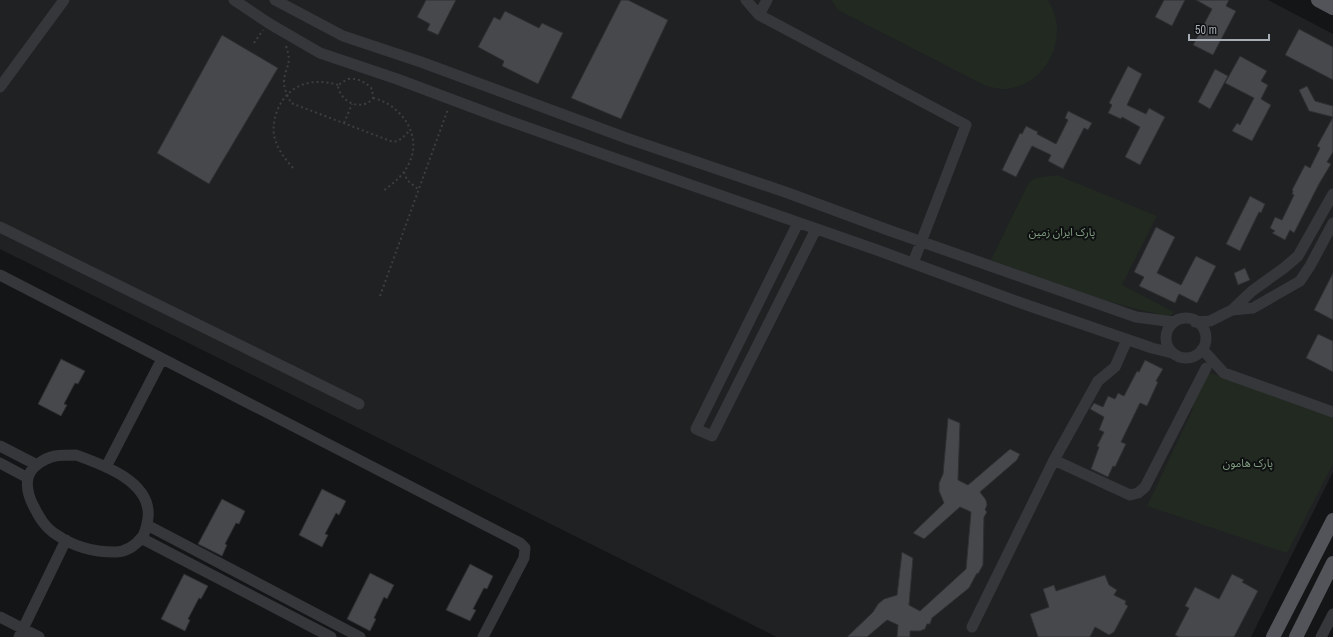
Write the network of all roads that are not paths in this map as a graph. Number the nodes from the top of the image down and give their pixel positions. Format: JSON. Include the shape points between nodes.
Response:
{"nodes":[{"id":1,"x":64,"y":0,"type":"edge"},
{"id":2,"x":234,"y":0,"type":"edge"},
{"id":3,"x":275,"y":0,"type":"edge"},
{"id":4,"x":746,"y":0,"type":"edge"},
{"id":5,"x":767,"y":0,"type":"edge"},
{"id":6,"x":1318,"y":0,"type":"edge"},
{"id":7,"x":1333,"y":8,"type":"edge"},
{"id":8,"x":759,"y":15,"type":"junction"},
{"id":9,"x":0,"y":87,"type":"edge"},
{"id":10,"x":1333,"y":194,"type":"edge"},
{"id":11,"x":1329,"y":211,"type":"edge"},
{"id":12,"x":798,"y":222,"type":"junction"},
{"id":13,"x":1333,"y":223,"type":"edge"},
{"id":14,"x":0,"y":227,"type":"edge"},
{"id":15,"x":816,"y":229,"type":"junction"},
{"id":16,"x":921,"y":241,"type":"junction"},
{"id":17,"x":913,"y":263,"type":"junction"},
{"id":18,"x":0,"y":275,"type":"edge"},
{"id":19,"x":758,"y":304,"type":"junction"},
{"id":20,"x":1232,"y":310,"type":"junction"},
{"id":21,"x":774,"y":312,"type":"junction"},
{"id":22,"x":1174,"y":322,"type":"junction"},
{"id":23,"x":1195,"y":322,"type":"junction"},
{"id":24,"x":1127,"y":340,"type":"junction"},
{"id":25,"x":1202,"y":349,"type":"junction"},
{"id":26,"x":1172,"y":353,"type":"junction"},
{"id":27,"x":1187,"y":358,"type":"junction"},
{"id":28,"x":162,"y":359,"type":"junction"},
{"id":29,"x":1206,"y":368,"type":"junction"},
{"id":30,"x":1224,"y":372,"type":"junction"},
{"id":31,"x":359,"y":404,"type":"dead end"},
{"id":32,"x":1333,"y":412,"type":"edge"},
{"id":33,"x":0,"y":446,"type":"edge"},
{"id":34,"x":1054,"y":460,"type":"junction"},
{"id":35,"x":0,"y":464,"type":"edge"},
{"id":36,"x":37,"y":465,"type":"junction"},
{"id":37,"x":106,"y":467,"type":"junction"},
{"id":38,"x":28,"y":478,"type":"junction"},
{"id":39,"x":1333,"y":520,"type":"edge"},
{"id":40,"x":147,"y":525,"type":"junction"},
{"id":41,"x":141,"y":538,"type":"junction"},
{"id":42,"x":66,"y":540,"type":"junction"},
{"id":43,"x":1333,"y":563,"type":"edge"},
{"id":44,"x":1333,"y":614,"type":"edge"},
{"id":45,"x":0,"y":617,"type":"edge"},
{"id":46,"x":972,"y":627,"type":"dead end"},
{"id":47,"x":22,"y":633,"type":"edge"},
{"id":48,"x":39,"y":637,"type":"edge"},
{"id":49,"x":331,"y":637,"type":"edge"},
{"id":50,"x":360,"y":637,"type":"edge"},
{"id":51,"x":483,"y":637,"type":"edge"},
{"id":52,"x":1273,"y":637,"type":"edge"},
{"id":53,"x":1296,"y":637,"type":"edge"},
{"id":54,"x":1321,"y":637,"type":"edge"}],
"edges":[{"from":1,"to":9,"type":"street"},
{"from":2,"to":12,"type":"street","via":[[320,53]]},
{"from":3,"to":16,"type":"street","via":[[343,36]]},
{"from":4,"to":8,"type":"street"},
{"from":5,"to":8,"type":"street"},
{"from":6,"to":7,"type":"main road"},
{"from":8,"to":16,"type":"street","via":[[966,126]]},
{"from":10,"to":11,"type":"street"},
{"from":11,"to":20,"type":"street","via":[[1298,256],[1252,291]]},
{"from":12,"to":15,"type":"street"},
{"from":12,"to":19,"type":"street"},
{"from":13,"to":20,"type":"street","via":[[1300,281],[1253,308]]},
{"from":14,"to":31,"type":"street"},
{"from":15,"to":17,"type":"street"},
{"from":15,"to":21,"type":"street"},
{"from":16,"to":17,"type":"street"},
{"from":16,"to":22,"type":"street","via":[[1136,317]]},
{"from":17,"to":24,"type":"street"},
{"from":18,"to":28,"type":"street"},
{"from":19,"to":21,"type":"street"},
{"from":19,"to":21,"type":"street","via":[[696,429],[712,436]]},
{"from":20,"to":23,"type":"street","via":[[1210,321]]},
{"from":22,"to":23,"type":"street","via":[[1187,319]]},
{"from":22,"to":26,"type":"street","via":[[1166,339]]},
{"from":23,"to":25,"type":"street","via":[[1203,329],[1205,336]]},
{"from":24,"to":26,"type":"street"},
{"from":24,"to":34,"type":"street","via":[[1114,367],[1098,381]]},
{"from":25,"to":27,"type":"street","via":[[1193,357]]},
{"from":25,"to":30,"type":"street"},
{"from":26,"to":27,"type":"street","via":[[1180,358]]},
{"from":27,"to":29,"type":"street"},
{"from":28,"to":37,"type":"street"},
{"from":28,"to":51,"type":"street","via":[[520,543],[525,548],[524,558]]},
{"from":29,"to":30,"type":"street"},
{"from":29,"to":34,"type":"street","via":[[1145,488],[1138,493],[1130,495]]},
{"from":30,"to":32,"type":"street"},
{"from":33,"to":36,"type":"street"},
{"from":34,"to":46,"type":"street"},
{"from":35,"to":38,"type":"street"},
{"from":36,"to":37,"type":"street","via":[[54,456],[76,455]]},
{"from":36,"to":38,"type":"street"},
{"from":37,"to":40,"type":"street","via":[[134,484],[145,498],[149,512]]},
{"from":38,"to":42,"type":"street","via":[[28,495],[40,520],[56,535]]},
{"from":39,"to":52,"type":"main road"},
{"from":40,"to":41,"type":"street"},
{"from":40,"to":50,"type":"street"},
{"from":41,"to":42,"type":"street","via":[[121,552],[101,552],[76,546]]},
{"from":41,"to":49,"type":"street"},
{"from":42,"to":47,"type":"street"},
{"from":43,"to":53,"type":"main road"},
{"from":44,"to":54,"type":"street"},
{"from":45,"to":47,"type":"street"},
{"from":47,"to":48,"type":"street"}]}
